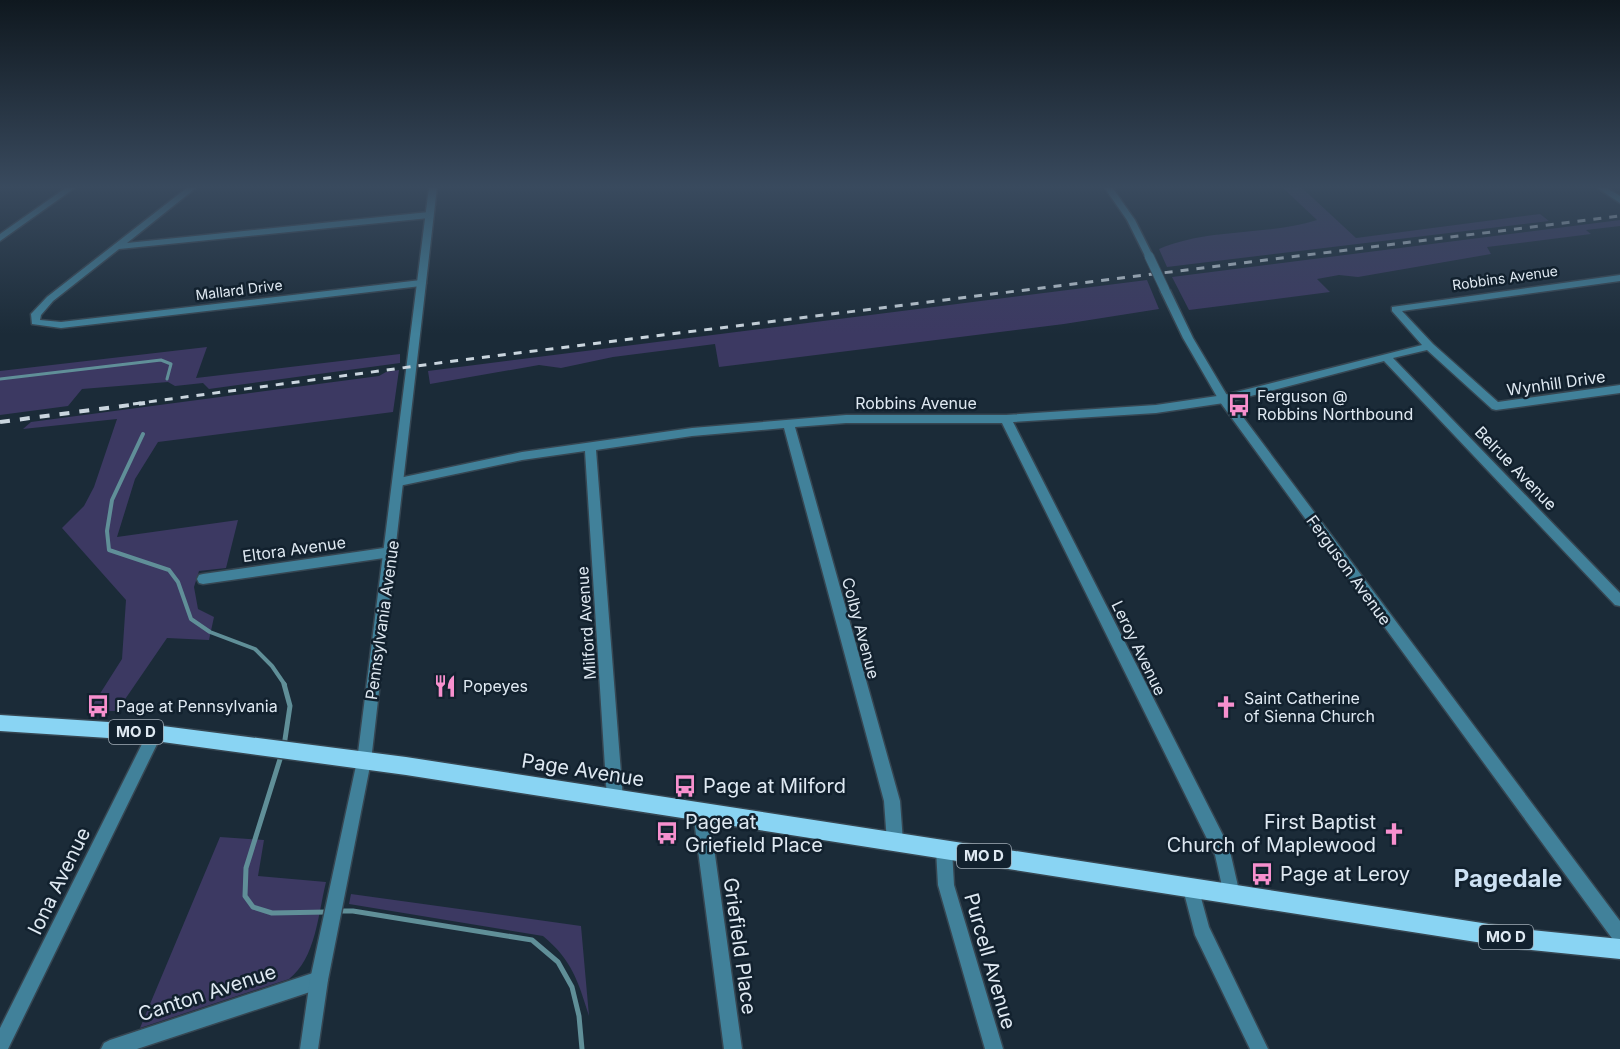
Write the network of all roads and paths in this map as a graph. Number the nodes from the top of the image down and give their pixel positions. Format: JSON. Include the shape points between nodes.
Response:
{"nodes":[{"id":1,"x":129,"y":236,"type":"edge"},
{"id":2,"x":223,"y":236,"type":"edge"},
{"id":3,"x":427,"y":236,"type":"edge"},
{"id":4,"x":1139,"y":236,"type":"edge"},
{"id":5,"x":114,"y":247,"type":"junction"},
{"id":6,"x":1620,"y":278,"type":"edge"},
{"id":7,"x":422,"y":283,"type":"junction"},
{"id":8,"x":1429,"y":346,"type":"junction"},
{"id":9,"x":1388,"y":358,"type":"junction"},
{"id":10,"x":1620,"y":389,"type":"edge"},
{"id":11,"x":1224,"y":399,"type":"junction"},
{"id":12,"x":1006,"y":419,"type":"junction"},
{"id":13,"x":788,"y":423,"type":"junction"},
{"id":14,"x":590,"y":445,"type":"junction"},
{"id":15,"x":399,"y":482,"type":"junction"},
{"id":16,"x":391,"y":552,"type":"junction"},
{"id":17,"x":202,"y":579,"type":"dead end"},
{"id":18,"x":1620,"y":601,"type":"edge"},
{"id":19,"x":0,"y":723,"type":"edge"},
{"id":20,"x":155,"y":733,"type":"junction"},
{"id":21,"x":364,"y":761,"type":"junction"},
{"id":22,"x":615,"y":799,"type":"junction"},
{"id":23,"x":700,"y":812,"type":"junction"},
{"id":24,"x":895,"y":842,"type":"junction"},
{"id":25,"x":944,"y":850,"type":"junction"},
{"id":26,"x":1191,"y":889,"type":"junction"},
{"id":27,"x":1232,"y":895,"type":"junction"},
{"id":28,"x":1620,"y":934,"type":"edge"},
{"id":29,"x":1620,"y":949,"type":"edge"},
{"id":30,"x":319,"y":980,"type":"junction"},
{"id":31,"x":0,"y":1047,"type":"edge"},
{"id":32,"x":110,"y":1049,"type":"edge"},
{"id":33,"x":309,"y":1049,"type":"edge"},
{"id":34,"x":733,"y":1049,"type":"edge"},
{"id":35,"x":994,"y":1049,"type":"edge"},
{"id":36,"x":1259,"y":1049,"type":"edge"}],
"edges":[{"from":1,"to":5,"type":"street"},
{"from":2,"to":5,"type":"street"},
{"from":3,"to":7,"type":"street","name":"Pennsylvania Avenue"},
{"from":4,"to":11,"type":"street","name":"Ferguson Avenue","bridge":true,"via":[[1188,338]]},
{"from":5,"to":7,"type":"street","name":"Mallard Drive","via":[[50,299],[36,314],[35,322],[60,325]]},
{"from":6,"to":8,"type":"street","name":"Robbins Avenue","via":[[1395,309]]},
{"from":7,"to":15,"type":"street","name":"Pennsylvania Avenue"},
{"from":8,"to":9,"type":"street","name":"Robbins Avenue"},
{"from":8,"to":10,"type":"street","name":"Wynhill Drive","via":[[1496,406]]},
{"from":9,"to":11,"type":"street","name":"Robbins Avenue"},
{"from":9,"to":18,"type":"street","name":"Belrue Avenue"},
{"from":11,"to":12,"type":"street","name":"Robbins Avenue","via":[[1156,409]]},
{"from":11,"to":28,"type":"street","name":"Ferguson Avenue"},
{"from":12,"to":13,"type":"street","name":"Robbins Avenue","via":[[890,418]]},
{"from":12,"to":27,"type":"street","name":"Leroy Avenue","via":[[1222,854]]},
{"from":13,"to":14,"type":"street","name":"Robbins Avenue"},
{"from":13,"to":24,"type":"street","name":"Colby Avenue","via":[[892,801]]},
{"from":14,"to":15,"type":"street","name":"Robbins Avenue"},
{"from":14,"to":22,"type":"street","name":"Milford Avenue"},
{"from":15,"to":16,"type":"street","name":"Pennsylvania Avenue"},
{"from":16,"to":17,"type":"street","name":"Eltora Avenue"},
{"from":16,"to":21,"type":"street","name":"Pennsylvania Avenue"},
{"from":19,"to":20,"type":"main road","name":"Page Avenue","number":"MO D"},
{"from":20,"to":21,"type":"main road","name":"Page Avenue","number":"MO D"},
{"from":20,"to":31,"type":"street","name":"Iona Avenue"},
{"from":21,"to":22,"type":"main road","name":"Page Avenue","number":"MO D"},
{"from":21,"to":30,"type":"street","name":"Pennsylvania Avenue"},
{"from":22,"to":23,"type":"main road","name":"Page Avenue","number":"MO D"},
{"from":23,"to":24,"type":"main road","name":"Page Avenue","number":"MO D"},
{"from":23,"to":34,"type":"street","name":"Griefield Place"},
{"from":24,"to":25,"type":"main road","name":"Page Avenue","number":"MO D"},
{"from":25,"to":26,"type":"main road","name":"Page Avenue","number":"MO D"},
{"from":25,"to":35,"type":"street","name":"Purcell Avenue","via":[[946,885]]},
{"from":26,"to":27,"type":"main road","name":"Page Avenue","number":"MO D"},
{"from":26,"to":36,"type":"street","via":[[1201,929]]},
{"from":27,"to":29,"type":"main road","name":"Page Avenue","number":"MO D","via":[[1521,939]]},
{"from":30,"to":32,"type":"street","name":"Canton Avenue"},
{"from":30,"to":33,"type":"street","name":"Pennsylvania Avenue"}]}
